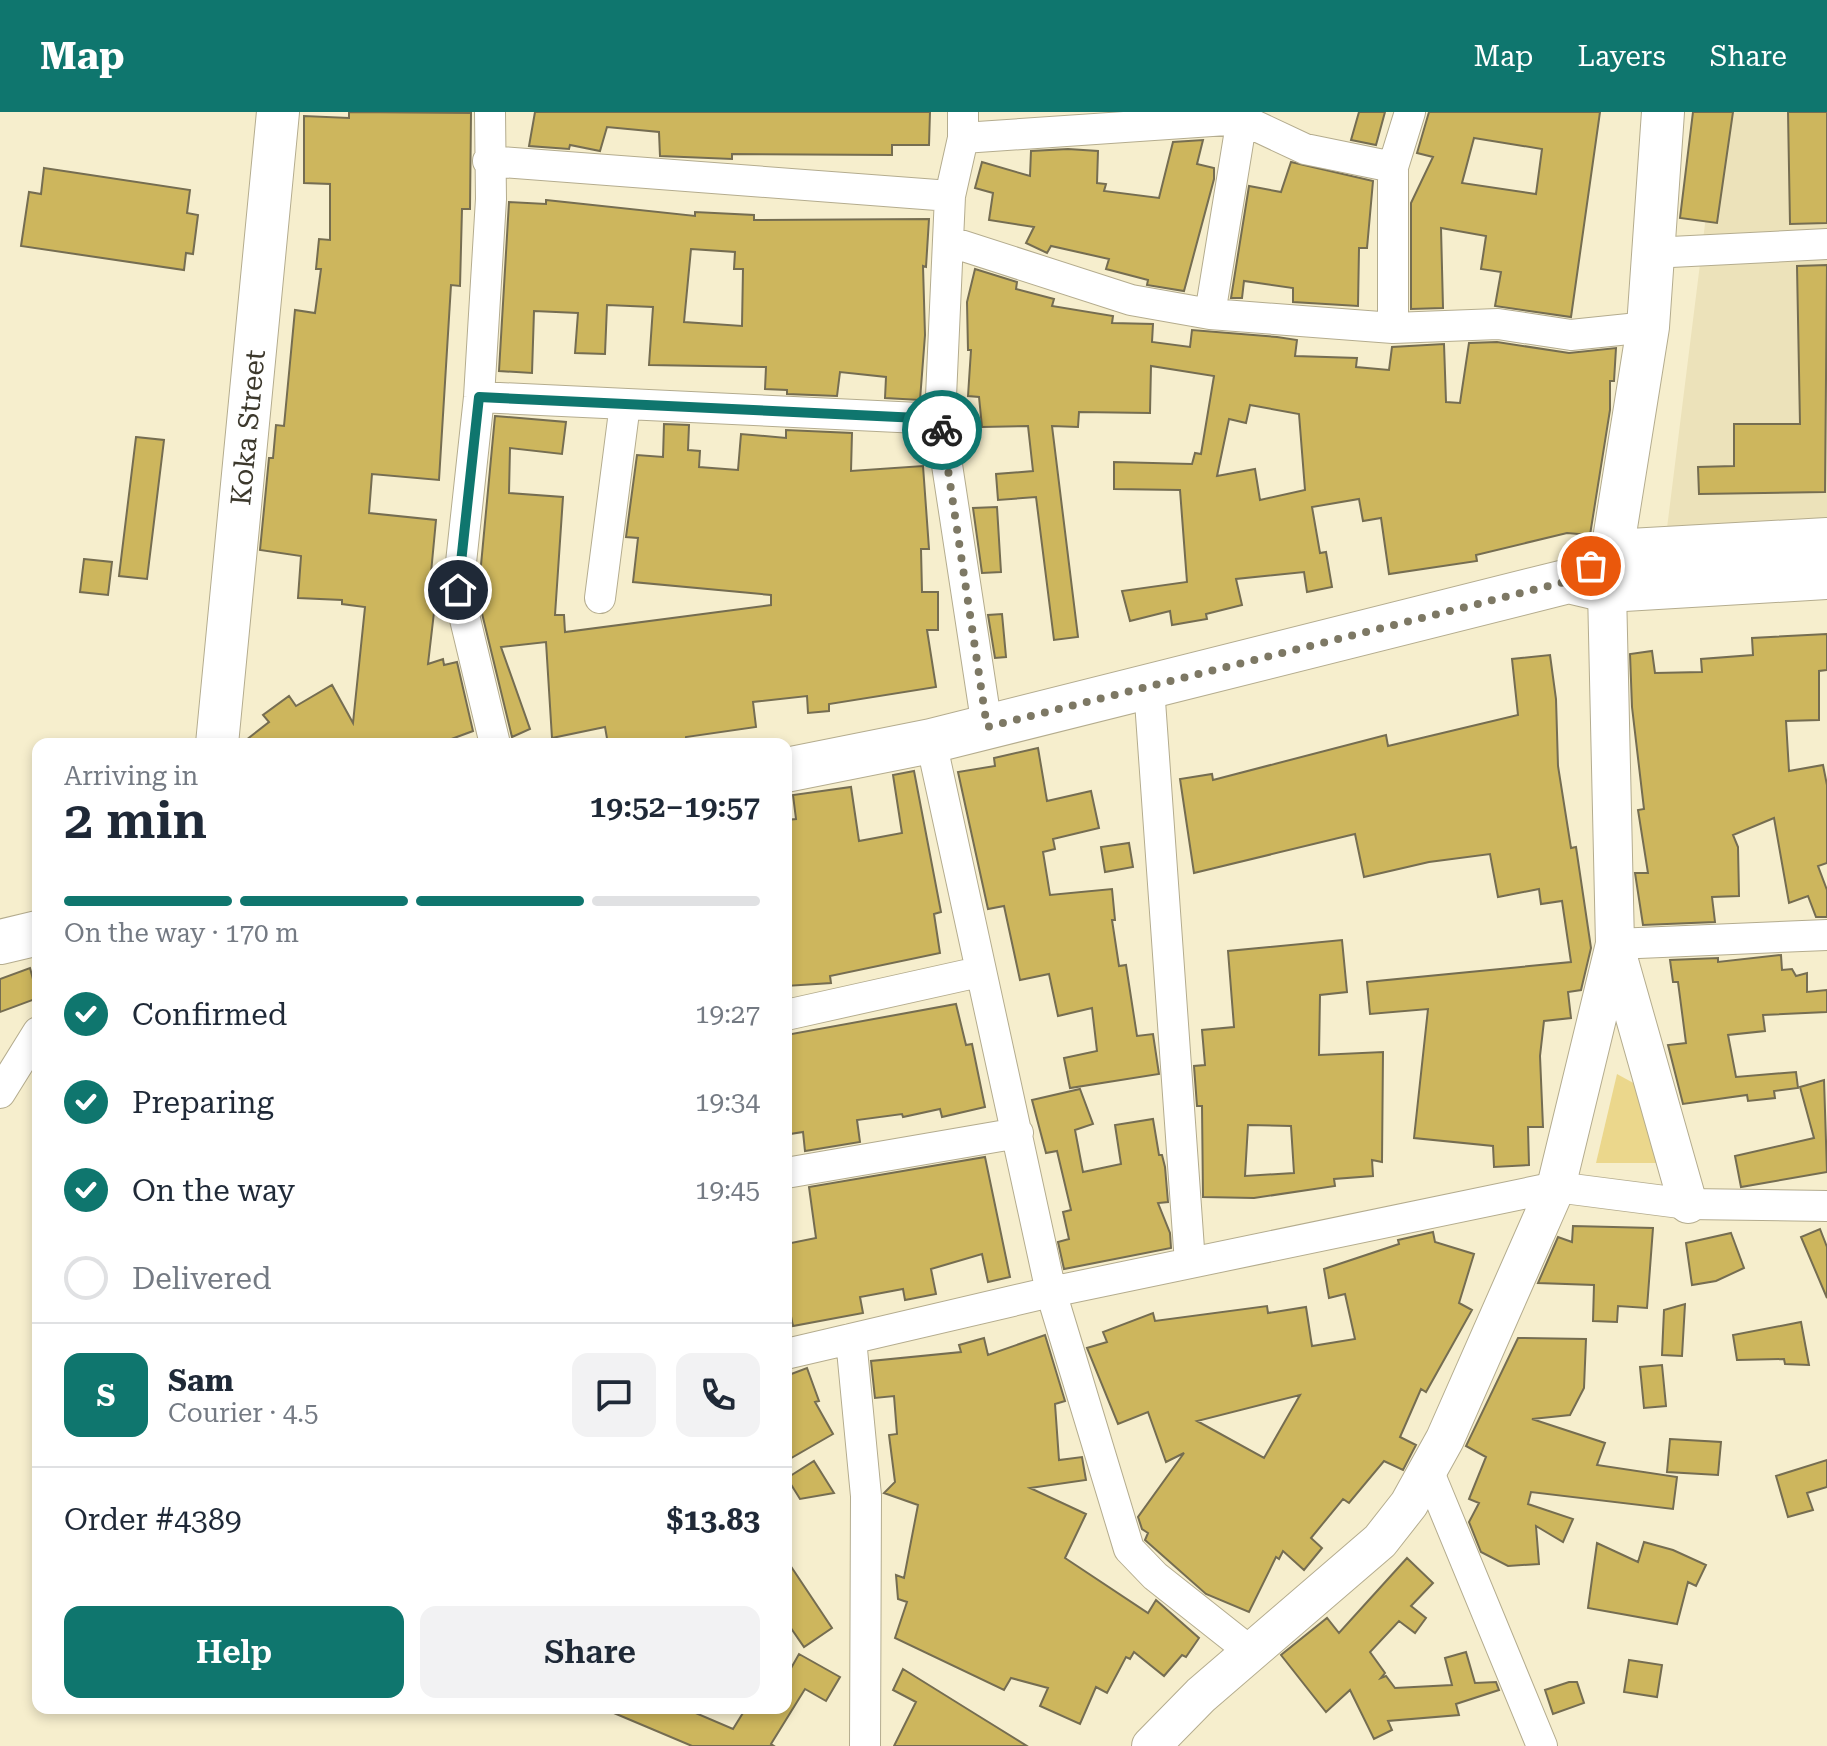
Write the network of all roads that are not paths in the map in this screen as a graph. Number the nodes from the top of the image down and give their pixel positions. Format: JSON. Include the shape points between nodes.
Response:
{"nodes":[{"id":1,"x":278,"y":112,"type":"edge"},
{"id":2,"x":490,"y":112,"type":"edge"},
{"id":3,"x":1410,"y":112,"type":"edge"},
{"id":4,"x":1663,"y":112,"type":"edge"},
{"id":5,"x":1242,"y":116,"type":"edge"},
{"id":6,"x":963,"y":125,"type":"edge"},
{"id":7,"x":488,"y":161,"type":"junction"},
{"id":8,"x":1393,"y":167,"type":"junction"},
{"id":9,"x":950,"y":196,"type":"junction"},
{"id":10,"x":948,"y":241,"type":"junction"},
{"id":11,"x":1827,"y":244,"type":"edge"},
{"id":12,"x":1651,"y":253,"type":"junction"},
{"id":13,"x":1210,"y":314,"type":"junction"},
{"id":14,"x":1648,"y":327,"type":"junction"},
{"id":15,"x":1393,"y":328,"type":"junction"},
{"id":16,"x":479,"y":397,"type":"junction"},
{"id":17,"x":625,"y":404,"type":"junction"},
{"id":18,"x":940,"y":419,"type":"junction"},
{"id":19,"x":1827,"y":540,"type":"edge"},
{"id":20,"x":1596,"y":574,"type":"junction"},
{"id":21,"x":1827,"y":577,"type":"edge"},
{"id":22,"x":600,"y":598,"type":"dead end"},
{"id":23,"x":1149,"y":687,"type":"junction"},
{"id":24,"x":987,"y":727,"type":"junction"},
{"id":25,"x":218,"y":738,"type":"edge"},
{"id":26,"x":494,"y":738,"type":"edge"},
{"id":27,"x":931,"y":741,"type":"junction"},
{"id":28,"x":792,"y":769,"type":"edge"},
{"id":29,"x":32,"y":934,"type":"edge"},
{"id":30,"x":1827,"y":935,"type":"edge"},
{"id":31,"x":0,"y":942,"type":"edge"},
{"id":32,"x":1615,"y":944,"type":"junction"},
{"id":33,"x":979,"y":972,"type":"junction"},
{"id":34,"x":792,"y":1014,"type":"edge"},
{"id":35,"x":32,"y":1042,"type":"edge"},
{"id":36,"x":0,"y":1093,"type":"edge"},
{"id":37,"x":1018,"y":1133,"type":"junction"},
{"id":38,"x":792,"y":1172,"type":"edge"},
{"id":39,"x":1556,"y":1187,"type":"junction"},
{"id":40,"x":1688,"y":1204,"type":"junction"},
{"id":41,"x":1827,"y":1206,"type":"edge"},
{"id":42,"x":1190,"y":1263,"type":"junction"},
{"id":43,"x":1051,"y":1292,"type":"junction"},
{"id":44,"x":851,"y":1339,"type":"junction"},
{"id":45,"x":792,"y":1353,"type":"edge"},
{"id":46,"x":1428,"y":1470,"type":"junction"},
{"id":47,"x":1251,"y":1652,"type":"junction"},
{"id":48,"x":865,"y":1746,"type":"edge"},
{"id":49,"x":1151,"y":1746,"type":"edge"},
{"id":50,"x":1542,"y":1746,"type":"edge"}],
"edges":[{"from":1,"to":25,"type":"main road","name":"Koka Street"},
{"from":2,"to":7,"type":"street"},
{"from":3,"to":8,"type":"street"},
{"from":4,"to":12,"type":"main road"},
{"from":5,"to":6,"type":"street"},
{"from":5,"to":8,"type":"street","via":[[1305,149]]},
{"from":5,"to":13,"type":"street"},
{"from":6,"to":9,"type":"street"},
{"from":7,"to":9,"type":"street"},
{"from":7,"to":16,"type":"street","via":[[491,199]]},
{"from":8,"to":15,"type":"street"},
{"from":9,"to":10,"type":"street"},
{"from":10,"to":13,"type":"street","via":[[1131,300]]},
{"from":10,"to":18,"type":"street"},
{"from":11,"to":12,"type":"street"},
{"from":12,"to":14,"type":"main road"},
{"from":13,"to":15,"type":"street"},
{"from":14,"to":15,"type":"street","via":[[1571,335],[1498,324]]},
{"from":14,"to":20,"type":"main road"},
{"from":16,"to":17,"type":"street"},
{"from":16,"to":26,"type":"street","via":[[458,590]]},
{"from":17,"to":18,"type":"street"},
{"from":17,"to":22,"type":"street"},
{"from":18,"to":24,"type":"street"},
{"from":19,"to":20,"type":"main road"},
{"from":20,"to":21,"type":"main road"},
{"from":20,"to":23,"type":"main road"},
{"from":20,"to":32,"type":"street"},
{"from":23,"to":24,"type":"main road"},
{"from":23,"to":42,"type":"street"},
{"from":24,"to":27,"type":"main road"},
{"from":27,"to":28,"type":"main road"},
{"from":27,"to":33,"type":"street"},
{"from":29,"to":31,"type":"main road"},
{"from":30,"to":32,"type":"street"},
{"from":32,"to":39,"type":"street"},
{"from":32,"to":40,"type":"street"},
{"from":33,"to":34,"type":"street"},
{"from":33,"to":37,"type":"street"},
{"from":35,"to":36,"type":"street"},
{"from":37,"to":38,"type":"street"},
{"from":37,"to":43,"type":"street"},
{"from":39,"to":40,"type":"street"},
{"from":39,"to":42,"type":"street"},
{"from":39,"to":46,"type":"street"},
{"from":40,"to":41,"type":"street"},
{"from":42,"to":43,"type":"street"},
{"from":43,"to":44,"type":"street"},
{"from":43,"to":47,"type":"street","via":[[1129,1549]]},
{"from":44,"to":45,"type":"street"},
{"from":44,"to":48,"type":"street","via":[[866,1496]]},
{"from":46,"to":47,"type":"street","via":[[1380,1541]]},
{"from":46,"to":50,"type":"street"},
{"from":47,"to":49,"type":"street"}]}
